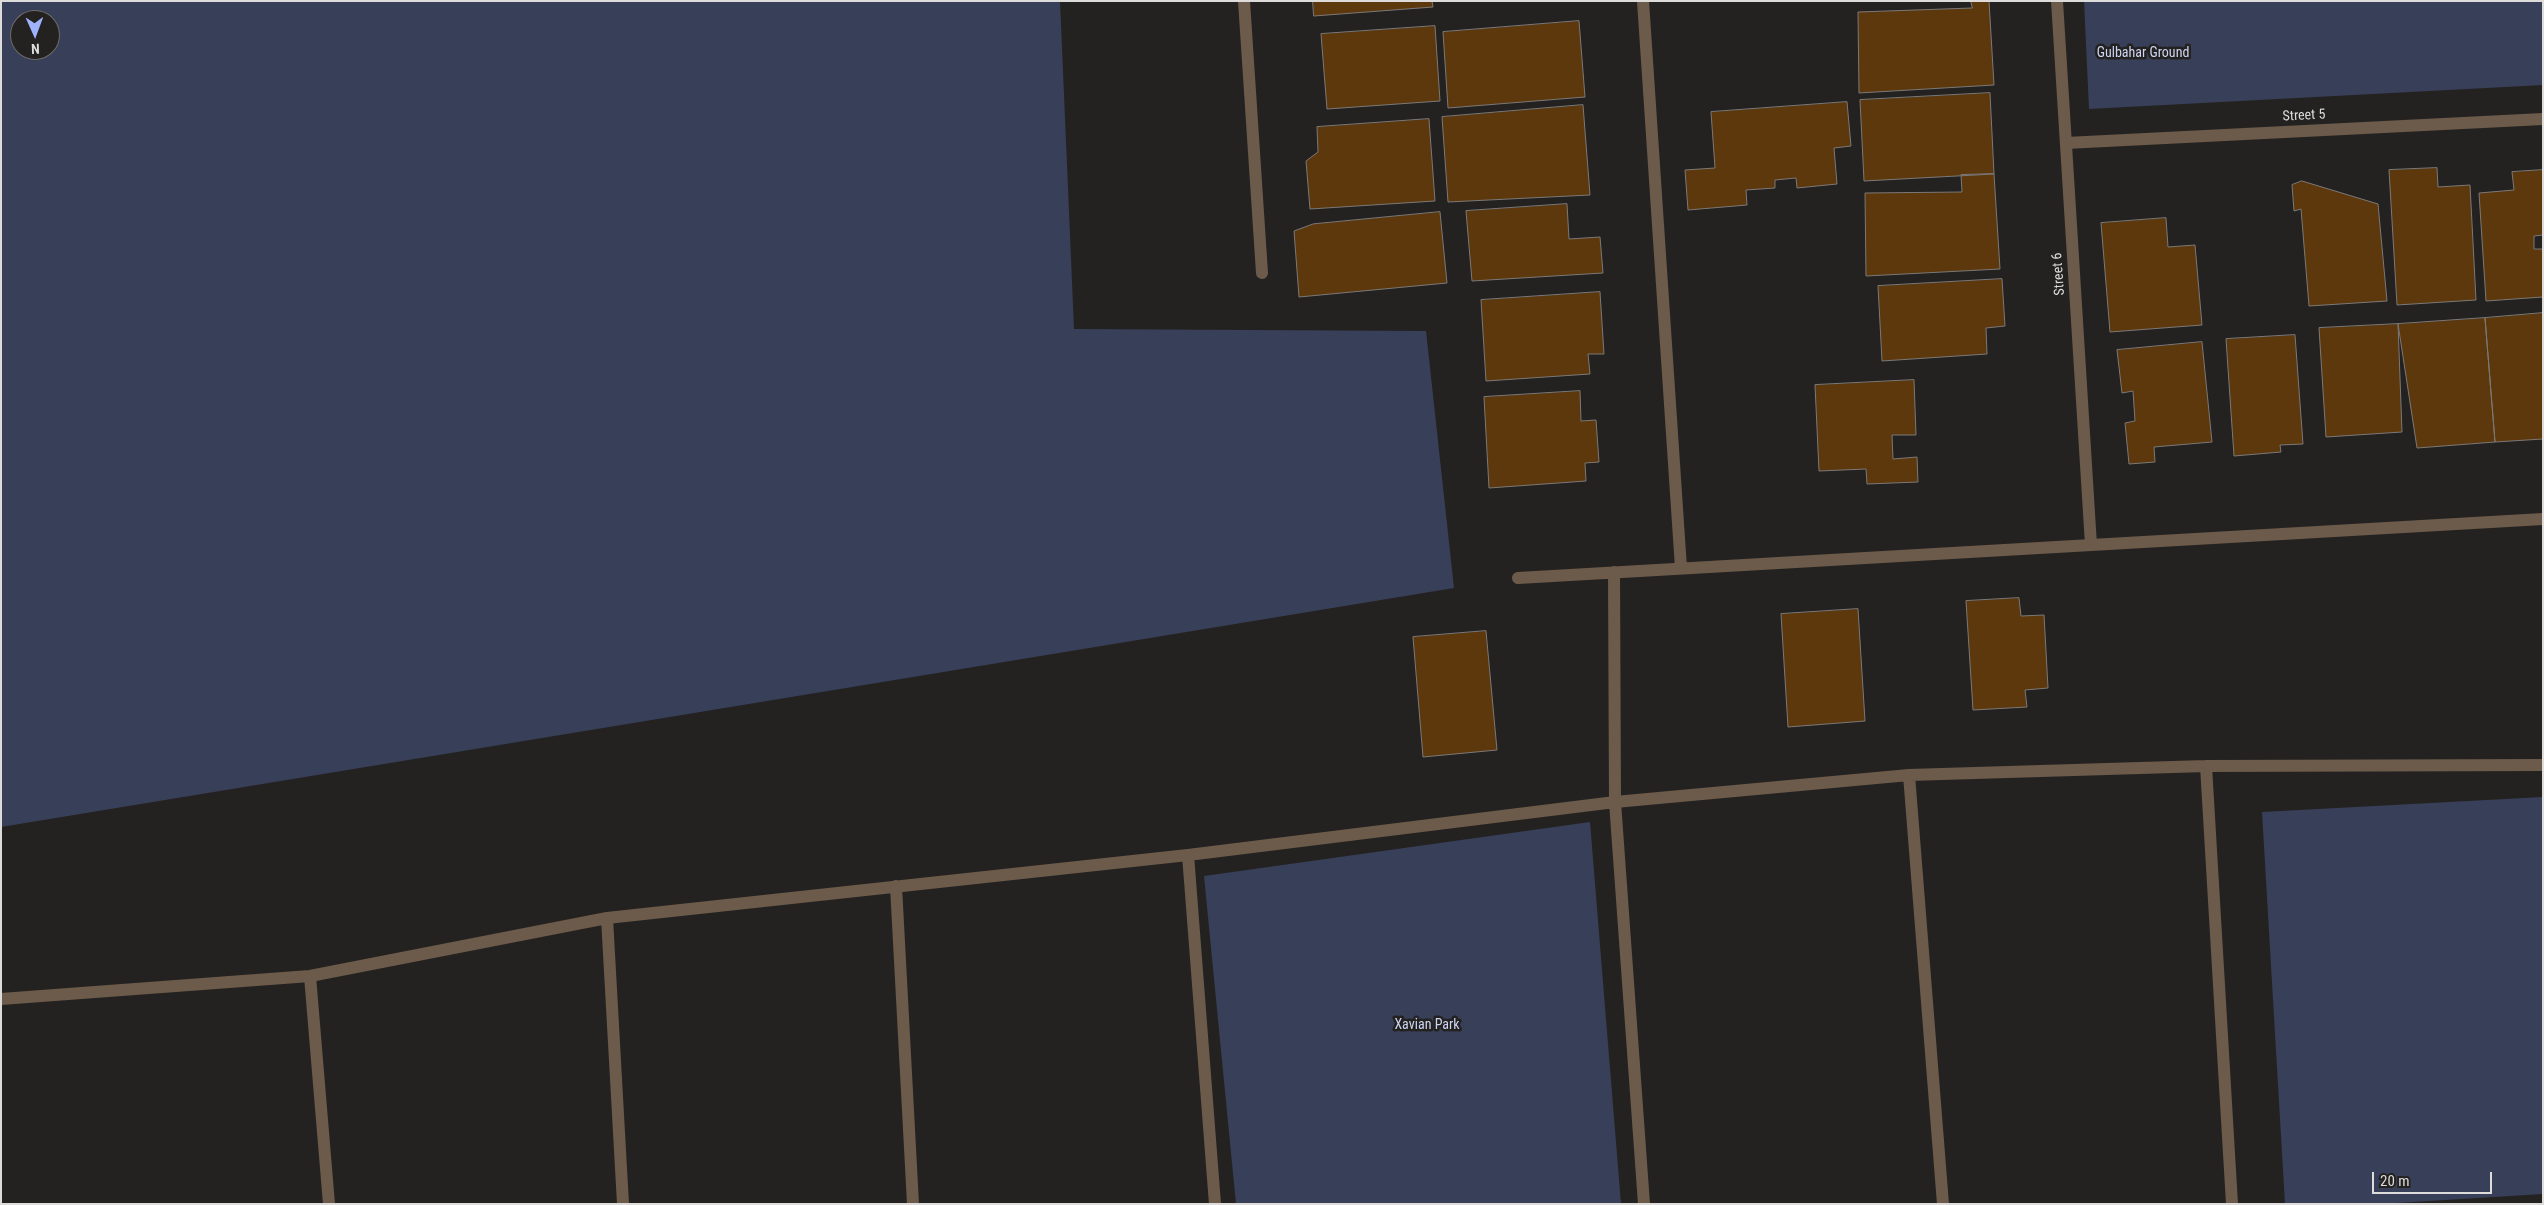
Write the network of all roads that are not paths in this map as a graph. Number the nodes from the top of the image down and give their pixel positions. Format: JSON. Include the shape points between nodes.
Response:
{"nodes":[{"id":1,"x":1244,"y":1,"type":"edge"},
{"id":2,"x":1644,"y":1,"type":"edge"},
{"id":3,"x":2057,"y":1,"type":"edge"},
{"id":4,"x":2543,"y":119,"type":"edge"},
{"id":5,"x":2066,"y":143,"type":"junction"},
{"id":6,"x":1262,"y":273,"type":"dead end"},
{"id":7,"x":2543,"y":519,"type":"edge"},
{"id":8,"x":2091,"y":545,"type":"junction"},
{"id":9,"x":1681,"y":568,"type":"junction"},
{"id":10,"x":1614,"y":572,"type":"junction"},
{"id":11,"x":1518,"y":578,"type":"dead end"},
{"id":12,"x":2543,"y":765,"type":"edge"},
{"id":13,"x":2206,"y":766,"type":"junction"},
{"id":14,"x":1909,"y":775,"type":"junction"},
{"id":15,"x":1615,"y":802,"type":"junction"},
{"id":16,"x":1188,"y":855,"type":"junction"},
{"id":17,"x":896,"y":886,"type":"junction"},
{"id":18,"x":607,"y":918,"type":"junction"},
{"id":19,"x":310,"y":976,"type":"junction"},
{"id":20,"x":1,"y":999,"type":"edge"},
{"id":21,"x":329,"y":1204,"type":"edge"},
{"id":22,"x":624,"y":1204,"type":"edge"},
{"id":23,"x":913,"y":1204,"type":"edge"},
{"id":24,"x":1215,"y":1204,"type":"edge"},
{"id":25,"x":1644,"y":1204,"type":"edge"},
{"id":26,"x":1943,"y":1204,"type":"edge"},
{"id":27,"x":2232,"y":1204,"type":"edge"}],
"edges":[{"from":1,"to":6,"type":"street"},
{"from":2,"to":9,"type":"street"},
{"from":3,"to":5,"type":"street","name":"Street 6"},
{"from":4,"to":5,"type":"street","name":"Street 5"},
{"from":5,"to":8,"type":"street","name":"Street 6"},
{"from":7,"to":8,"type":"street"},
{"from":8,"to":9,"type":"street"},
{"from":9,"to":10,"type":"street"},
{"from":10,"to":11,"type":"street"},
{"from":10,"to":15,"type":"street"},
{"from":12,"to":13,"type":"street"},
{"from":13,"to":14,"type":"street"},
{"from":13,"to":27,"type":"street"},
{"from":14,"to":15,"type":"street"},
{"from":14,"to":26,"type":"street"},
{"from":15,"to":16,"type":"street"},
{"from":15,"to":25,"type":"street"},
{"from":16,"to":17,"type":"street"},
{"from":16,"to":24,"type":"street"},
{"from":17,"to":18,"type":"street"},
{"from":17,"to":23,"type":"street"},
{"from":18,"to":19,"type":"street"},
{"from":18,"to":22,"type":"street"},
{"from":19,"to":20,"type":"street"},
{"from":19,"to":21,"type":"street"}]}
